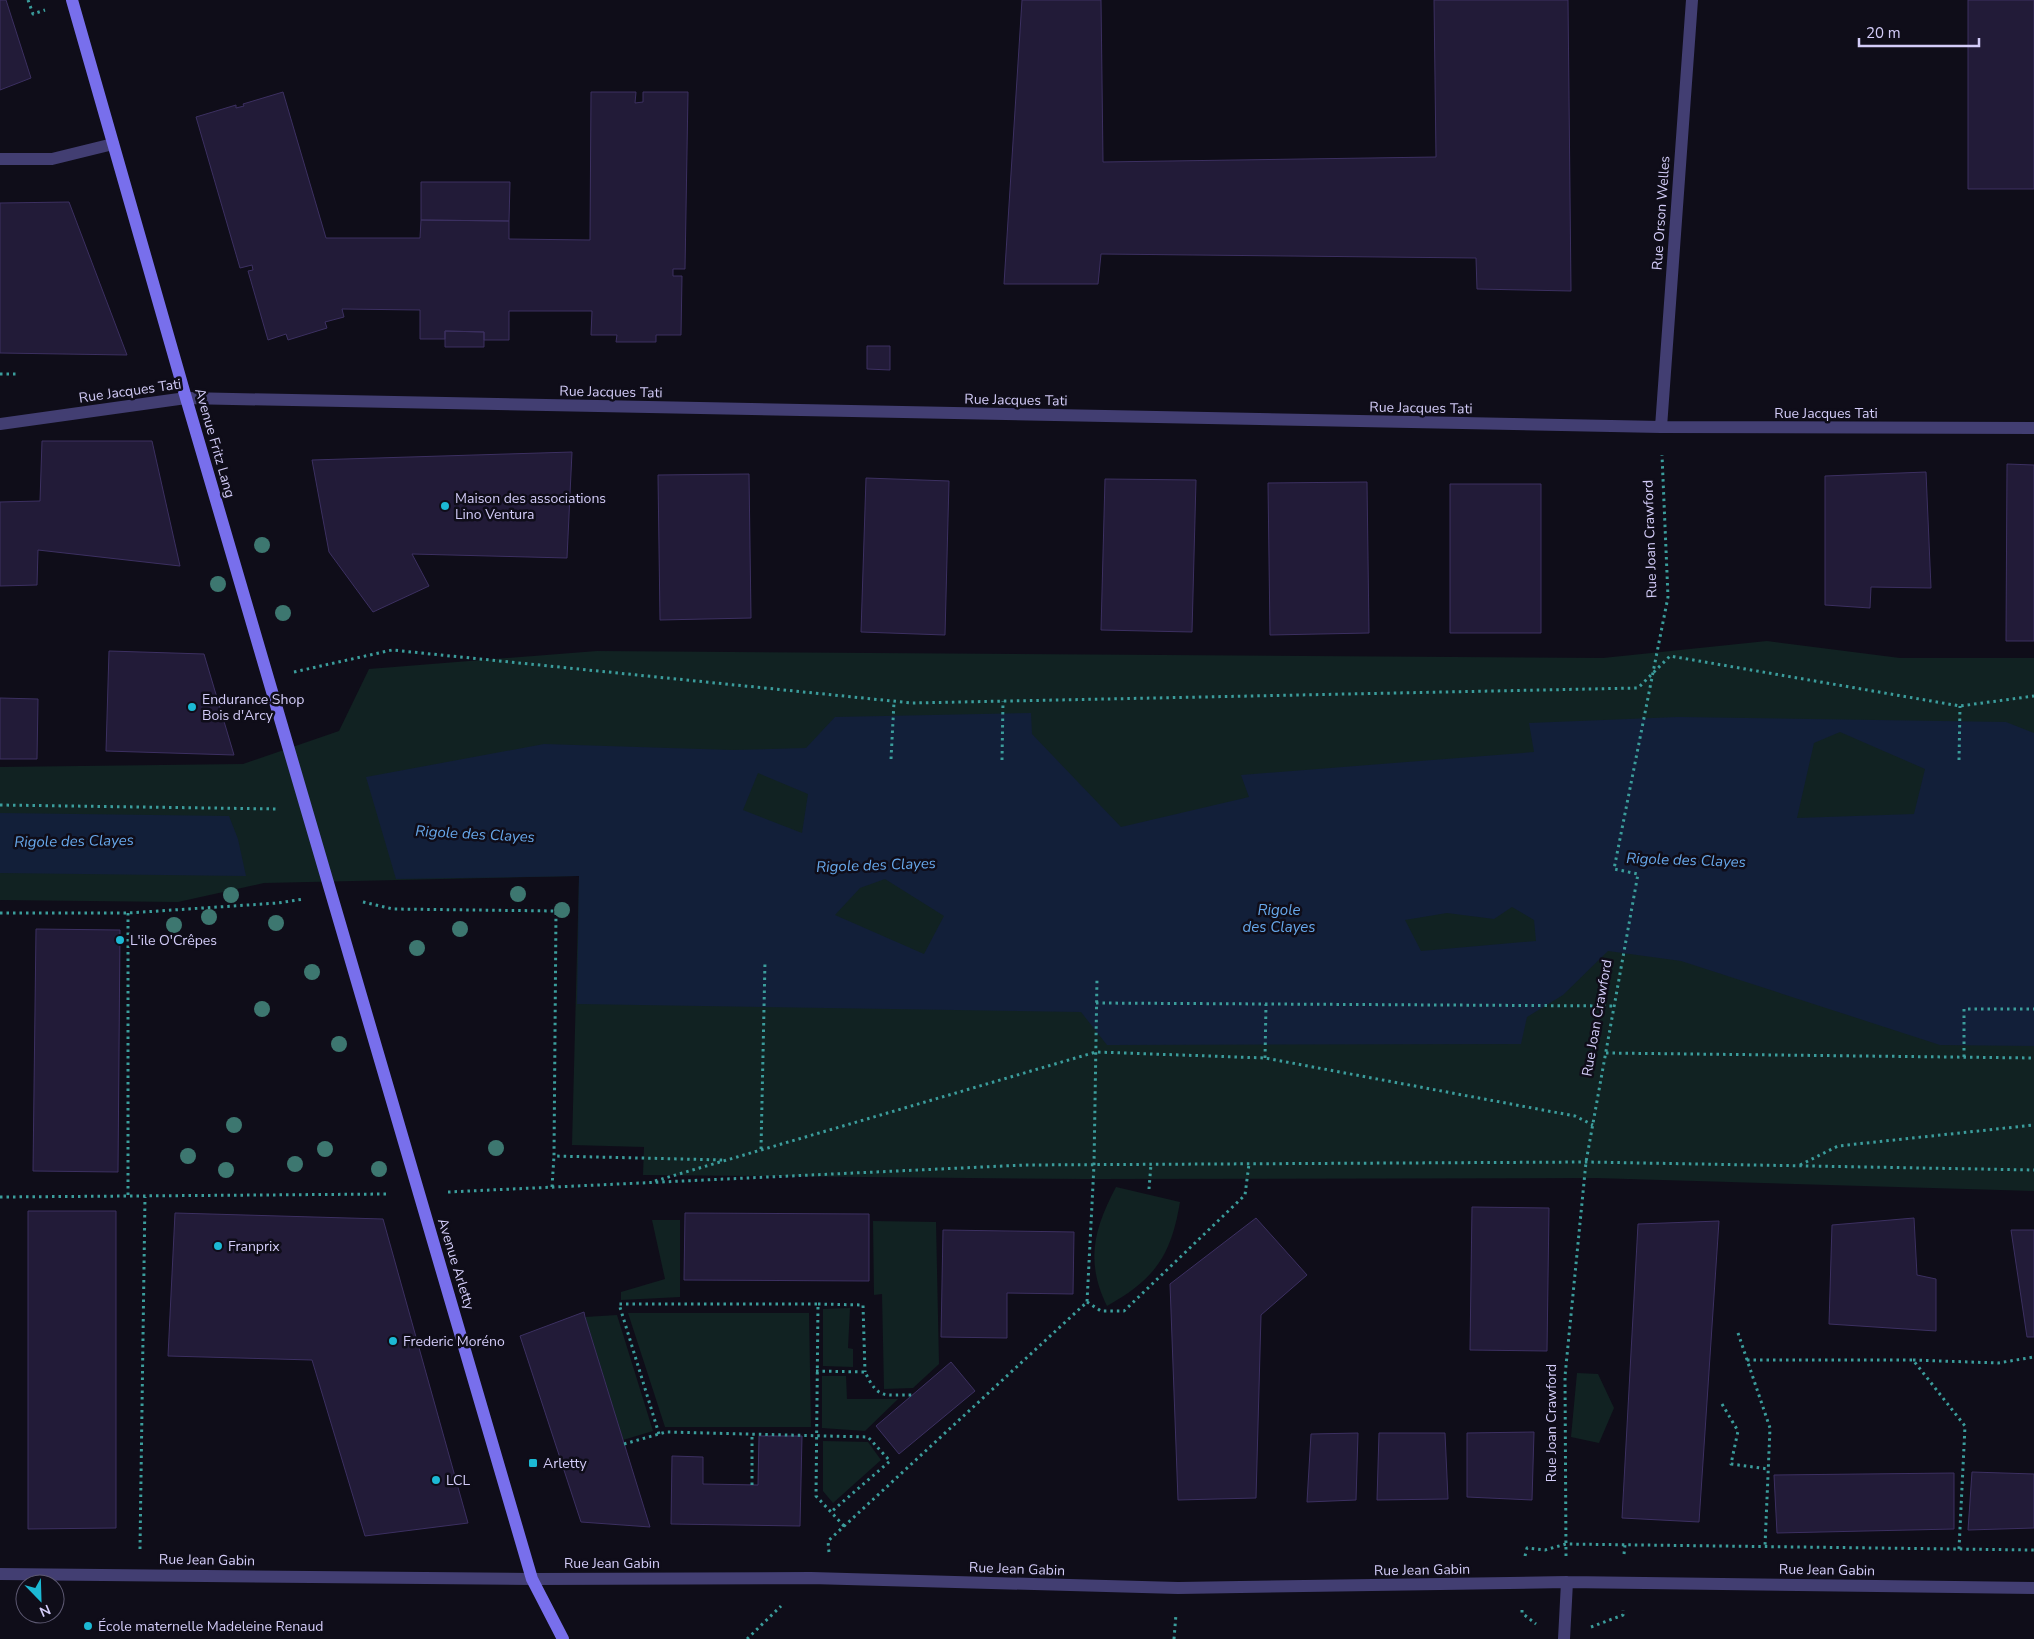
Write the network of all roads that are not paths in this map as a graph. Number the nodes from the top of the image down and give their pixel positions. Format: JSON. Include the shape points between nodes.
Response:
{"nodes":[{"id":1,"x":72,"y":0,"type":"edge"},
{"id":2,"x":1692,"y":0,"type":"edge"},
{"id":3,"x":113,"y":144,"type":"junction"},
{"id":4,"x":0,"y":159,"type":"edge"},
{"id":5,"x":186,"y":398,"type":"junction"},
{"id":6,"x":0,"y":424,"type":"edge"},
{"id":7,"x":1661,"y":427,"type":"junction"},
{"id":8,"x":2034,"y":428,"type":"edge"},
{"id":9,"x":330,"y":894,"type":"joint"},
{"id":10,"x":0,"y":1574,"type":"edge"},
{"id":11,"x":532,"y":1579,"type":"junction"},
{"id":12,"x":1567,"y":1582,"type":"junction"},
{"id":13,"x":2034,"y":1588,"type":"edge"},
{"id":14,"x":563,"y":1639,"type":"edge"},
{"id":15,"x":1564,"y":1639,"type":"edge"}],
"edges":[{"from":1,"to":3,"type":"street","name":"Avenue Fritz Lang"},
{"from":2,"to":7,"type":"street","name":"Rue Orson Welles"},
{"from":3,"to":4,"type":"street","via":[[52,160]]},
{"from":3,"to":5,"type":"street","name":"Avenue Fritz Lang"},
{"from":5,"to":6,"type":"street","name":"Rue Jacques Tati"},
{"from":5,"to":7,"type":"street","name":"Rue Jacques Tati"},
{"from":5,"to":9,"type":"street","name":"Avenue Fritz Lang"},
{"from":7,"to":8,"type":"street","name":"Rue Jacques Tati"},
{"from":9,"to":11,"type":"street","name":"Avenue Arletty"},
{"from":10,"to":11,"type":"street","name":"Rue Jean Gabin"},
{"from":11,"to":12,"type":"street","name":"Rue Jean Gabin","via":[[811,1578],[1178,1588]]},
{"from":11,"to":14,"type":"street","name":"Avenue Arletty"},
{"from":12,"to":13,"type":"street","name":"Rue Jean Gabin"},
{"from":12,"to":15,"type":"street"}]}
